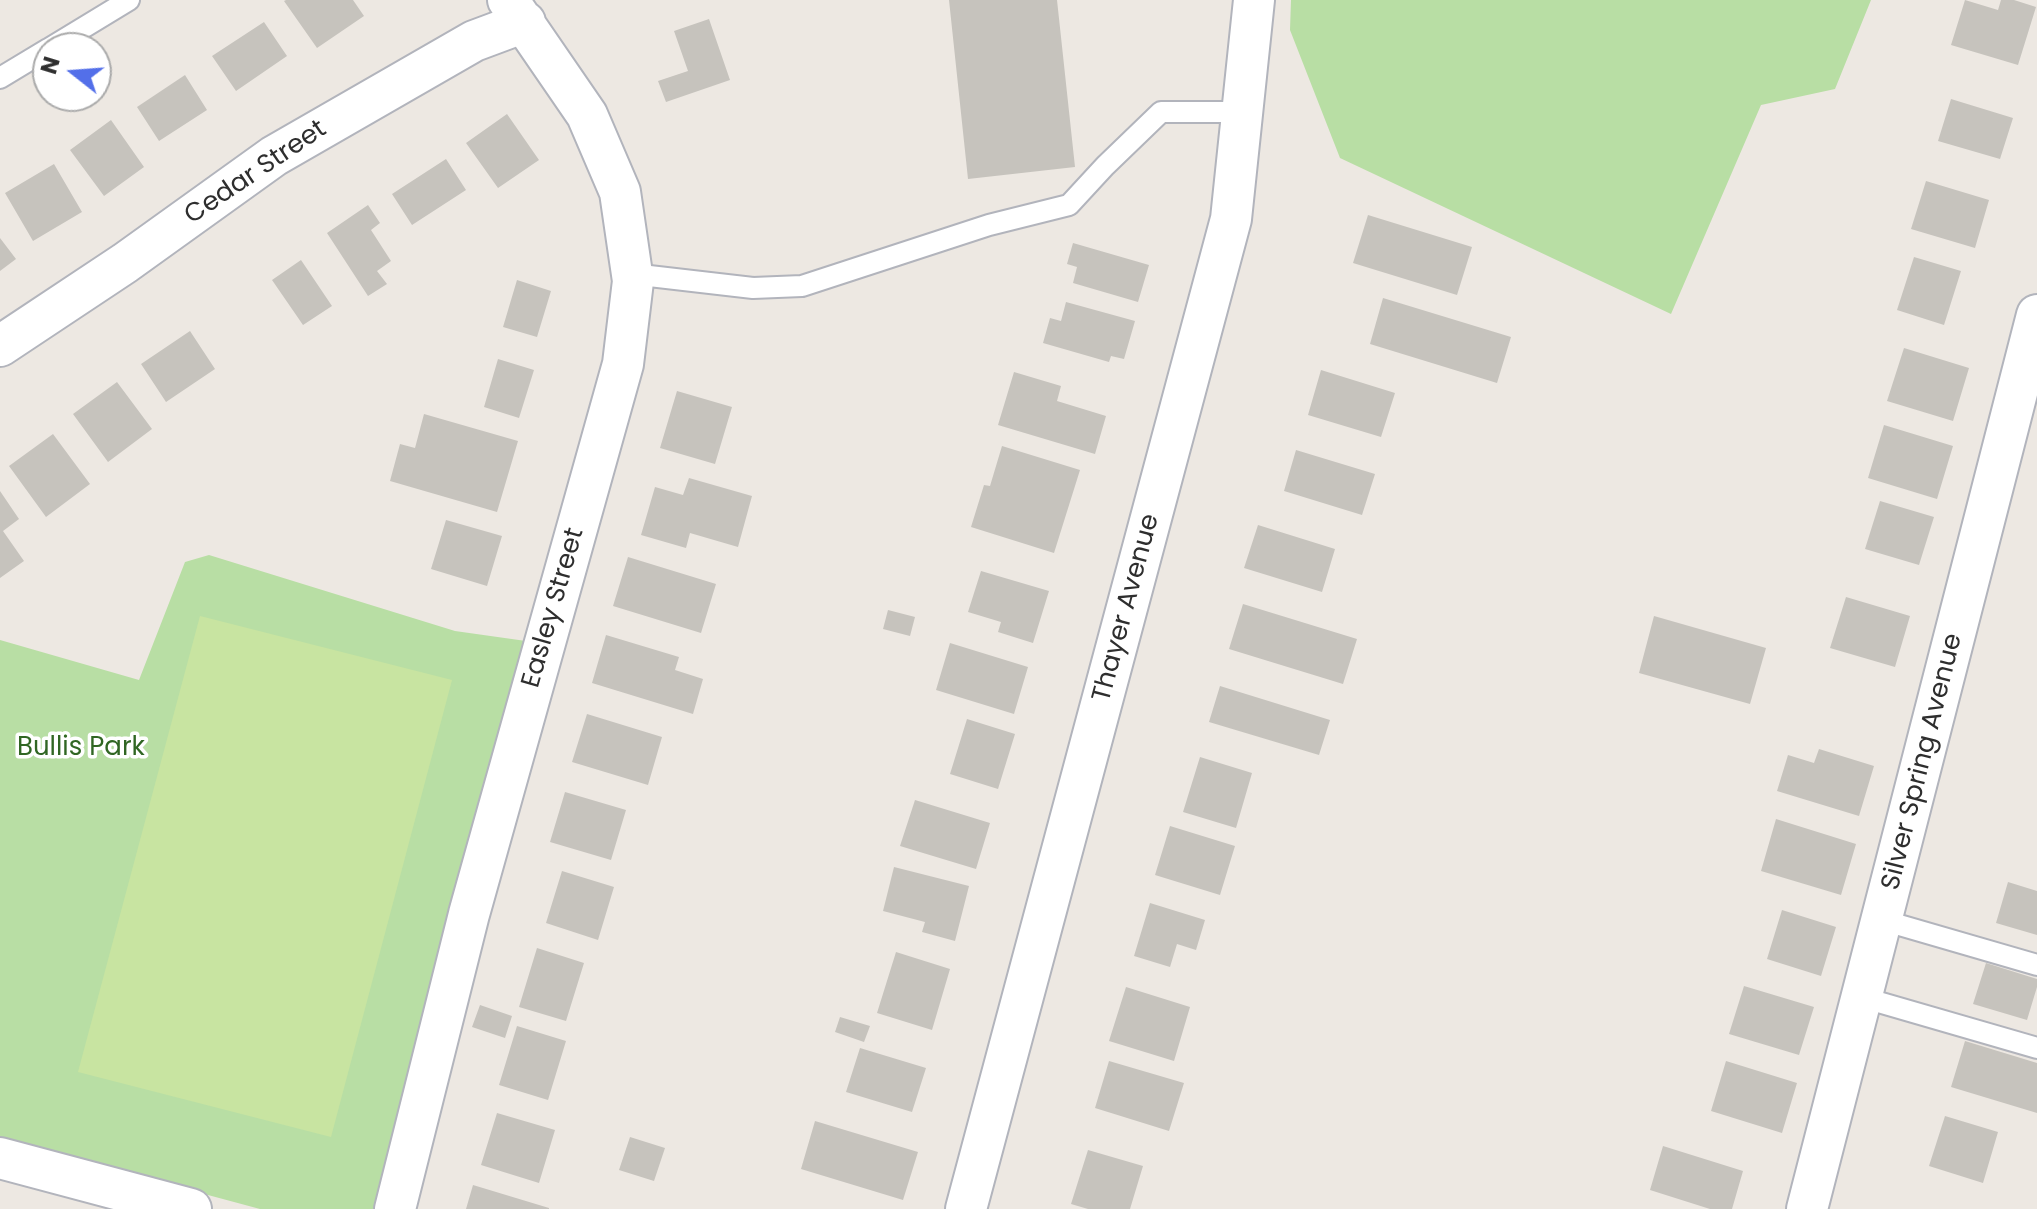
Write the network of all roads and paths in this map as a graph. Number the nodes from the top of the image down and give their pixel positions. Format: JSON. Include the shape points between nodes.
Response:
{"nodes":[{"id":1,"x":129,"y":0,"type":"edge"},
{"id":2,"x":1254,"y":0,"type":"edge"},
{"id":3,"x":517,"y":11,"type":"edge"},
{"id":4,"x":77,"y":32,"type":"edge"},
{"id":5,"x":32,"y":59,"type":"edge"},
{"id":6,"x":0,"y":78,"type":"edge"},
{"id":7,"x":1242,"y":112,"type":"junction"},
{"id":8,"x":632,"y":274,"type":"junction"},
{"id":9,"x":2037,"y":315,"type":"edge"},
{"id":10,"x":0,"y":346,"type":"edge"},
{"id":11,"x":1882,"y":920,"type":"junction"},
{"id":12,"x":2037,"y":965,"type":"edge"},
{"id":13,"x":1861,"y":997,"type":"junction"},
{"id":14,"x":2037,"y":1048,"type":"edge"},
{"id":15,"x":0,"y":1158,"type":"edge"},
{"id":16,"x":191,"y":1209,"type":"edge"},
{"id":17,"x":395,"y":1209,"type":"edge"},
{"id":18,"x":966,"y":1209,"type":"edge"},
{"id":19,"x":1807,"y":1209,"type":"edge"}],
"edges":[{"from":1,"to":4,"type":"lane"},
{"from":2,"to":7,"type":"street","name":"Thayer Avenue"},
{"from":3,"to":8,"type":"street","name":"Easley Street","via":[[587,115],[620,192]]},
{"from":3,"to":10,"type":"street","name":"Cedar Street","via":[[274,156]]},
{"from":5,"to":6,"type":"lane"},
{"from":7,"to":8,"type":"lane","via":[[1161,112],[1069,205],[989,225],[802,286],[753,288]]},
{"from":7,"to":18,"type":"street","name":"Thayer Avenue","via":[[1231,219]]},
{"from":8,"to":17,"type":"street","name":"Easley Street","via":[[623,364],[469,914]]},
{"from":9,"to":11,"type":"street","name":"Silver Spring Avenue"},
{"from":11,"to":12,"type":"lane"},
{"from":11,"to":13,"type":"street","name":"Silver Spring Avenue"},
{"from":13,"to":14,"type":"lane"},
{"from":13,"to":19,"type":"street","name":"Silver Spring Avenue"},
{"from":15,"to":16,"type":"street"}]}
